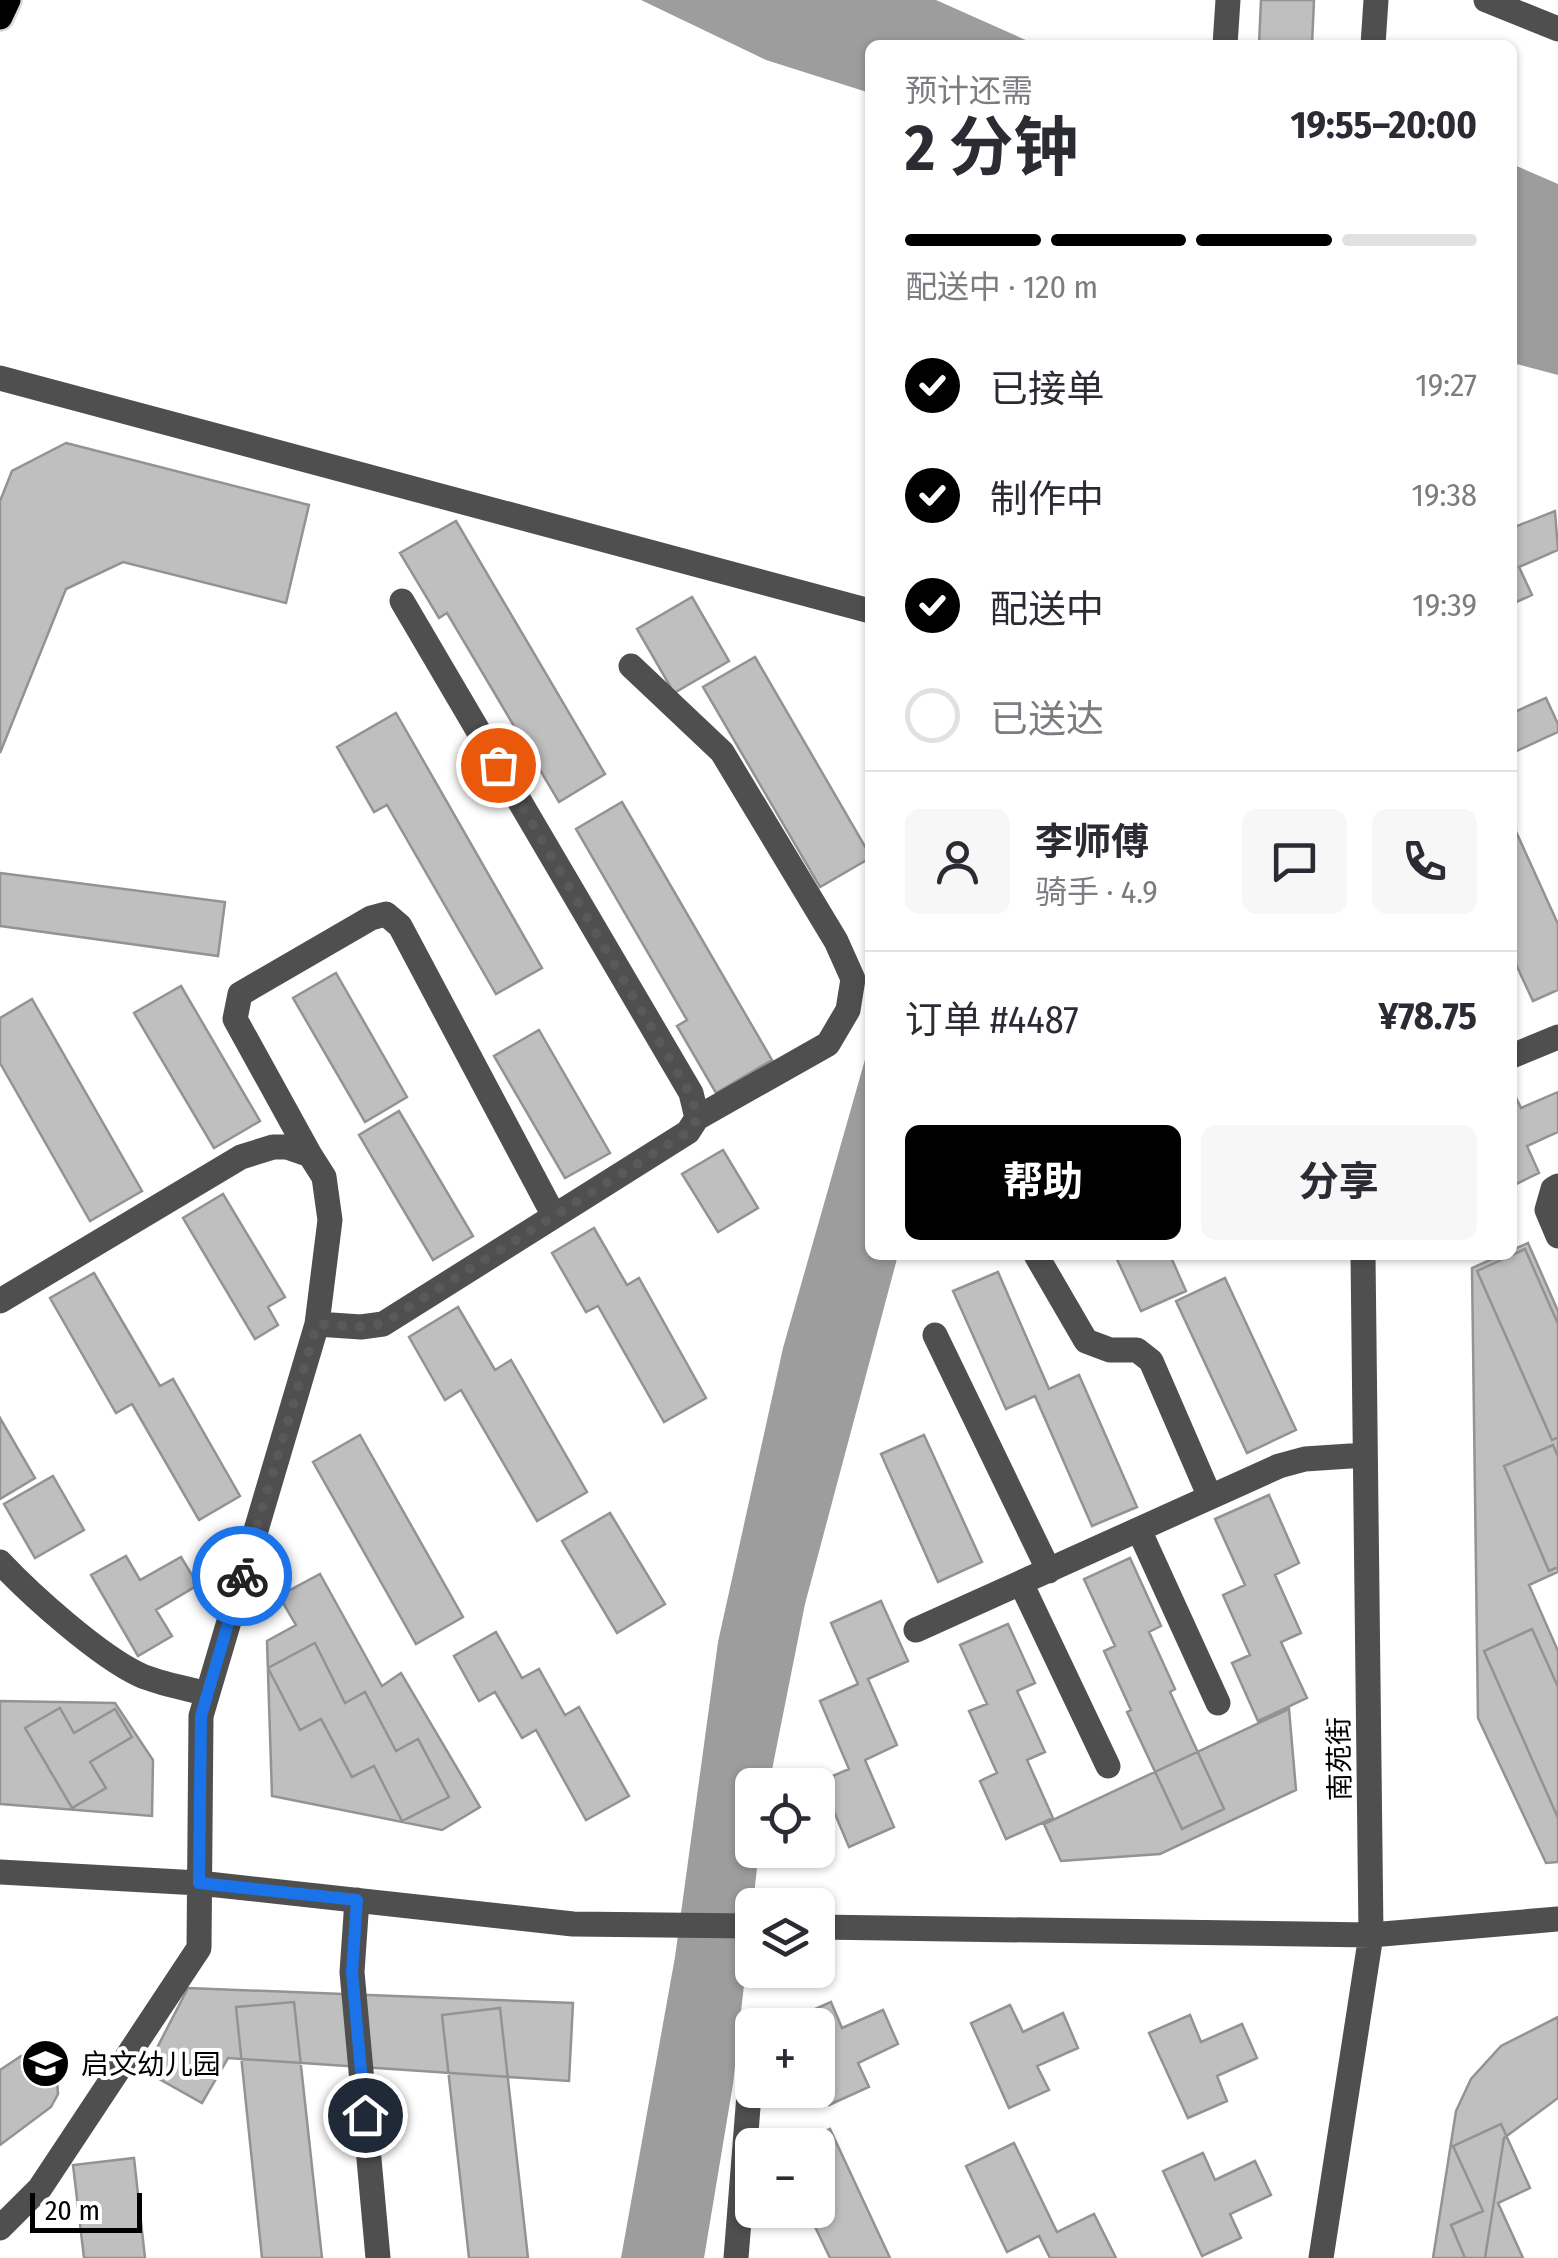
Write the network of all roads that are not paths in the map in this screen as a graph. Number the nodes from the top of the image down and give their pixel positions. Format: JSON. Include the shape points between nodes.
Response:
{"nodes":[{"id":1,"x":8,"y":0,"type":"edge"},
{"id":2,"x":1228,"y":0,"type":"edge"},
{"id":3,"x":1376,"y":0,"type":"edge"},
{"id":4,"x":1486,"y":0,"type":"edge"},
{"id":5,"x":0,"y":17,"type":"edge"},
{"id":6,"x":1558,"y":28,"type":"edge"},
{"id":7,"x":1226,"y":40,"type":"edge"},
{"id":8,"x":1374,"y":40,"type":"edge"},
{"id":9,"x":0,"y":378,"type":"edge"},
{"id":10,"x":402,"y":601,"type":"dead end"},
{"id":11,"x":865,"y":609,"type":"edge"},
{"id":12,"x":632,"y":666,"type":"dead end"},
{"id":13,"x":1558,"y":1037,"type":"edge"},
{"id":14,"x":1517,"y":1054,"type":"edge"},
{"id":15,"x":698,"y":1118,"type":"junction"},
{"id":16,"x":310,"y":1155,"type":"junction"},
{"id":17,"x":1558,"y":1186,"type":"edge"},
{"id":18,"x":554,"y":1216,"type":"junction"},
{"id":19,"x":1558,"y":1236,"type":"edge"},
{"id":20,"x":1039,"y":1260,"type":"edge"},
{"id":21,"x":1363,"y":1260,"type":"edge"},
{"id":22,"x":0,"y":1301,"type":"edge"},
{"id":23,"x":317,"y":1324,"type":"junction"},
{"id":24,"x":935,"y":1335,"type":"dead end"},
{"id":25,"x":1365,"y":1455,"type":"junction"},
{"id":26,"x":1210,"y":1497,"type":"junction"},
{"id":27,"x":1139,"y":1530,"type":"junction"},
{"id":28,"x":0,"y":1562,"type":"edge"},
{"id":29,"x":1049,"y":1570,"type":"junction"},
{"id":30,"x":1021,"y":1583,"type":"junction"},
{"id":31,"x":916,"y":1630,"type":"dead end"},
{"id":32,"x":207,"y":1694,"type":"junction"},
{"id":33,"x":1218,"y":1704,"type":"dead end"},
{"id":34,"x":1108,"y":1766,"type":"dead end"},
{"id":35,"x":0,"y":1872,"type":"edge"},
{"id":36,"x":199,"y":1883,"type":"junction"},
{"id":37,"x":357,"y":1900,"type":"junction"},
{"id":38,"x":1558,"y":1919,"type":"edge"},
{"id":39,"x":735,"y":1926,"type":"edge"},
{"id":40,"x":835,"y":1927,"type":"edge"},
{"id":41,"x":1371,"y":1935,"type":"junction"},
{"id":42,"x":748,"y":2108,"type":"edge"},
{"id":43,"x":0,"y":2228,"type":"edge"},
{"id":44,"x":378,"y":2258,"type":"edge"},
{"id":45,"x":736,"y":2258,"type":"edge"},
{"id":46,"x":1321,"y":2258,"type":"edge"}],
"edges":[{"from":1,"to":5,"type":"main road"},
{"from":2,"to":7,"type":"street"},
{"from":3,"to":8,"type":"street"},
{"from":4,"to":6,"type":"street"},
{"from":9,"to":11,"type":"street"},
{"from":10,"to":15,"type":"street"},
{"from":12,"to":15,"type":"street","via":[[722,752],[853,980],[848,1010],[828,1044]]},
{"from":13,"to":14,"type":"street"},
{"from":15,"to":18,"type":"street","via":[[688,1132]]},
{"from":16,"to":18,"type":"street","via":[[235,1019],[240,994],[386,914],[400,926]]},
{"from":16,"to":22,"type":"street","via":[[272,1147],[241,1158]]},
{"from":16,"to":23,"type":"street","via":[[324,1177],[330,1220]]},
{"from":17,"to":19,"type":"street","via":[[1547,1210]]},
{"from":18,"to":23,"type":"street","via":[[382,1324]]},
{"from":20,"to":26,"type":"street","via":[[1086,1342],[1137,1350],[1151,1361]]},
{"from":21,"to":25,"type":"street","name":"南苑街"},
{"from":23,"to":32,"type":"street"},
{"from":24,"to":29,"type":"street"},
{"from":25,"to":26,"type":"street","via":[[1279,1466]]},
{"from":25,"to":41,"type":"street","name":"南苑街"},
{"from":26,"to":27,"type":"street"},
{"from":27,"to":29,"type":"street"},
{"from":27,"to":33,"type":"street"},
{"from":28,"to":32,"type":"street","via":[[140,1676]]},
{"from":29,"to":30,"type":"street"},
{"from":30,"to":31,"type":"street"},
{"from":30,"to":34,"type":"street"},
{"from":32,"to":36,"type":"street","via":[[201,1716]]},
{"from":35,"to":36,"type":"street"},
{"from":36,"to":37,"type":"street"},
{"from":36,"to":43,"type":"street","via":[[199,1948],[40,2188]]},
{"from":37,"to":39,"type":"street","via":[[573,1924]]},
{"from":37,"to":44,"type":"street","via":[[352,1972]]},
{"from":38,"to":41,"type":"street"},
{"from":40,"to":41,"type":"street"},
{"from":41,"to":46,"type":"street","name":"南苑街"},
{"from":42,"to":45,"type":"street"}]}
